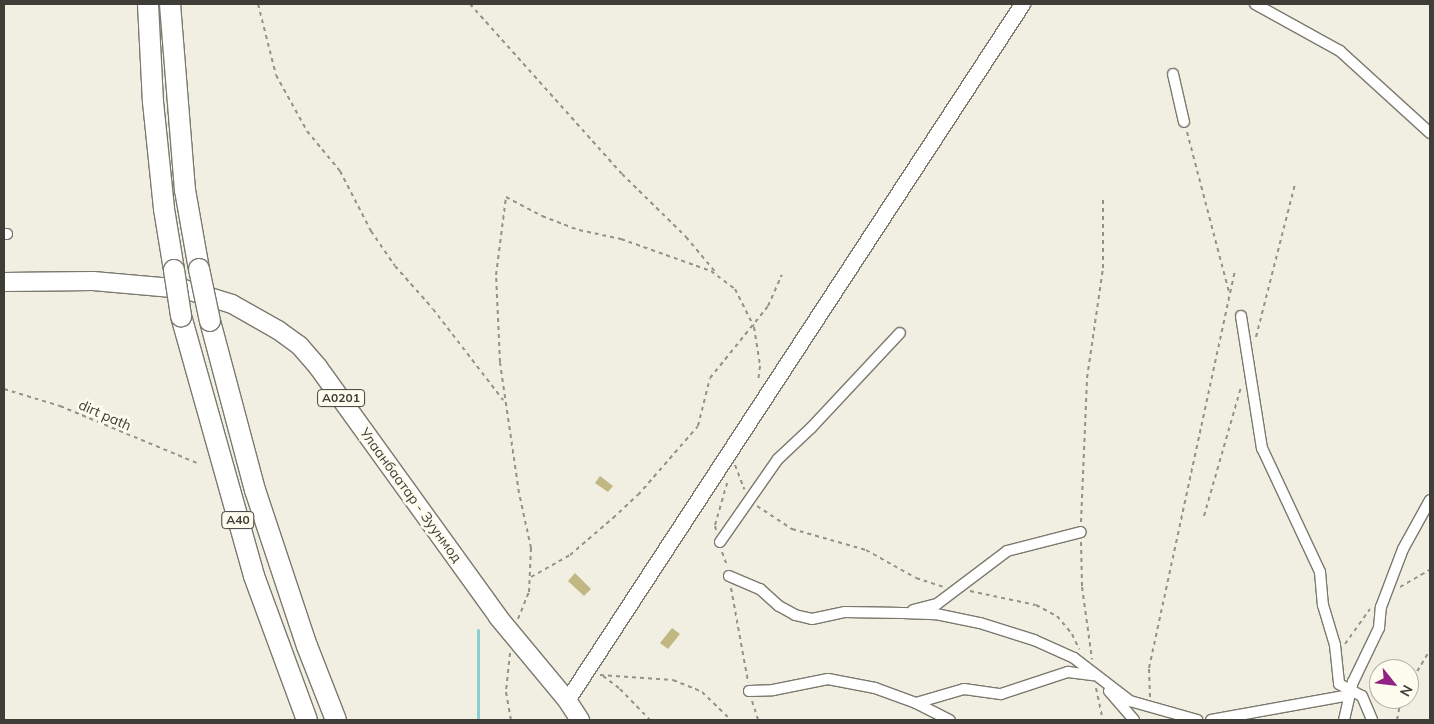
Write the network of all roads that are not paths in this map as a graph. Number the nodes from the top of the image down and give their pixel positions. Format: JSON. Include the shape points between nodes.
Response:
{"nodes":[{"id":1,"x":148,"y":4,"type":"edge"},
{"id":2,"x":170,"y":4,"type":"edge"},
{"id":3,"x":1022,"y":4,"type":"edge"},
{"id":4,"x":1255,"y":4,"type":"edge"},
{"id":5,"x":1174,"y":74,"type":"dead end"},
{"id":6,"x":1184,"y":122,"type":"road end"},
{"id":7,"x":1430,"y":133,"type":"edge"},
{"id":8,"x":4,"y":282,"type":"edge"},
{"id":9,"x":1241,"y":316,"type":"dead end"},
{"id":10,"x":900,"y":333,"type":"dead end"},
{"id":11,"x":1430,"y":500,"type":"edge"},
{"id":12,"x":1081,"y":532,"type":"road end"},
{"id":13,"x":720,"y":542,"type":"dead end"},
{"id":14,"x":729,"y":576,"type":"dead end"},
{"id":15,"x":903,"y":613,"type":"junction"},
{"id":16,"x":1094,"y":674,"type":"junction"},
{"id":17,"x":749,"y":691,"type":"dead end"},
{"id":18,"x":1350,"y":692,"type":"junction"},
{"id":19,"x":567,"y":700,"type":"junction"},
{"id":20,"x":916,"y":703,"type":"junction"},
{"id":21,"x":307,"y":720,"type":"edge"},
{"id":22,"x":336,"y":720,"type":"edge"},
{"id":23,"x":580,"y":720,"type":"edge"},
{"id":24,"x":950,"y":720,"type":"edge"},
{"id":25,"x":1134,"y":720,"type":"edge"},
{"id":26,"x":1197,"y":720,"type":"edge"},
{"id":27,"x":1211,"y":720,"type":"edge"},
{"id":28,"x":1344,"y":720,"type":"edge"},
{"id":29,"x":1372,"y":720,"type":"edge"}],
"edges":[{"from":1,"to":21,"type":"highway","number":"A40","bridge":true,"via":[[164,209],[181,316],[254,576]]},
{"from":2,"to":22,"type":"highway","number":"A40","bridge":true,"via":[[185,190],[210,321],[255,490],[307,646]]},
{"from":3,"to":19,"type":"main road"},
{"from":4,"to":7,"type":"street","via":[[1340,51]]},
{"from":5,"to":6,"type":"street"},
{"from":8,"to":19,"type":"highway","name":"Улаанбаатар - Зуунмод","number":"A0201","via":[[93,281],[184,289],[232,304],[278,330],[318,367],[512,635]]},
{"from":9,"to":18,"type":"street","via":[[1262,448],[1320,572],[1323,605],[1335,645],[1339,684]]},
{"from":10,"to":13,"type":"street","via":[[811,428],[778,458]]},
{"from":11,"to":18,"type":"street","via":[[1402,548],[1383,601],[1379,628]]},
{"from":12,"to":15,"type":"street","via":[[1007,551],[937,604]]},
{"from":14,"to":15,"type":"street","via":[[760,589],[779,606],[812,619],[844,612]]},
{"from":15,"to":16,"type":"street","via":[[936,614],[980,623],[1034,640],[1074,658]]},
{"from":16,"to":20,"type":"street","via":[[1068,672],[1001,694],[964,690]]},
{"from":16,"to":25,"type":"street"},
{"from":16,"to":26,"type":"street","via":[[1130,701]]},
{"from":17,"to":20,"type":"street","via":[[773,690],[828,679],[875,688]]},
{"from":18,"to":27,"type":"street"},
{"from":18,"to":28,"type":"street"},
{"from":18,"to":29,"type":"street","via":[[1362,696]]},
{"from":19,"to":23,"type":"highway","number":"A0201"},
{"from":20,"to":24,"type":"street"}]}
